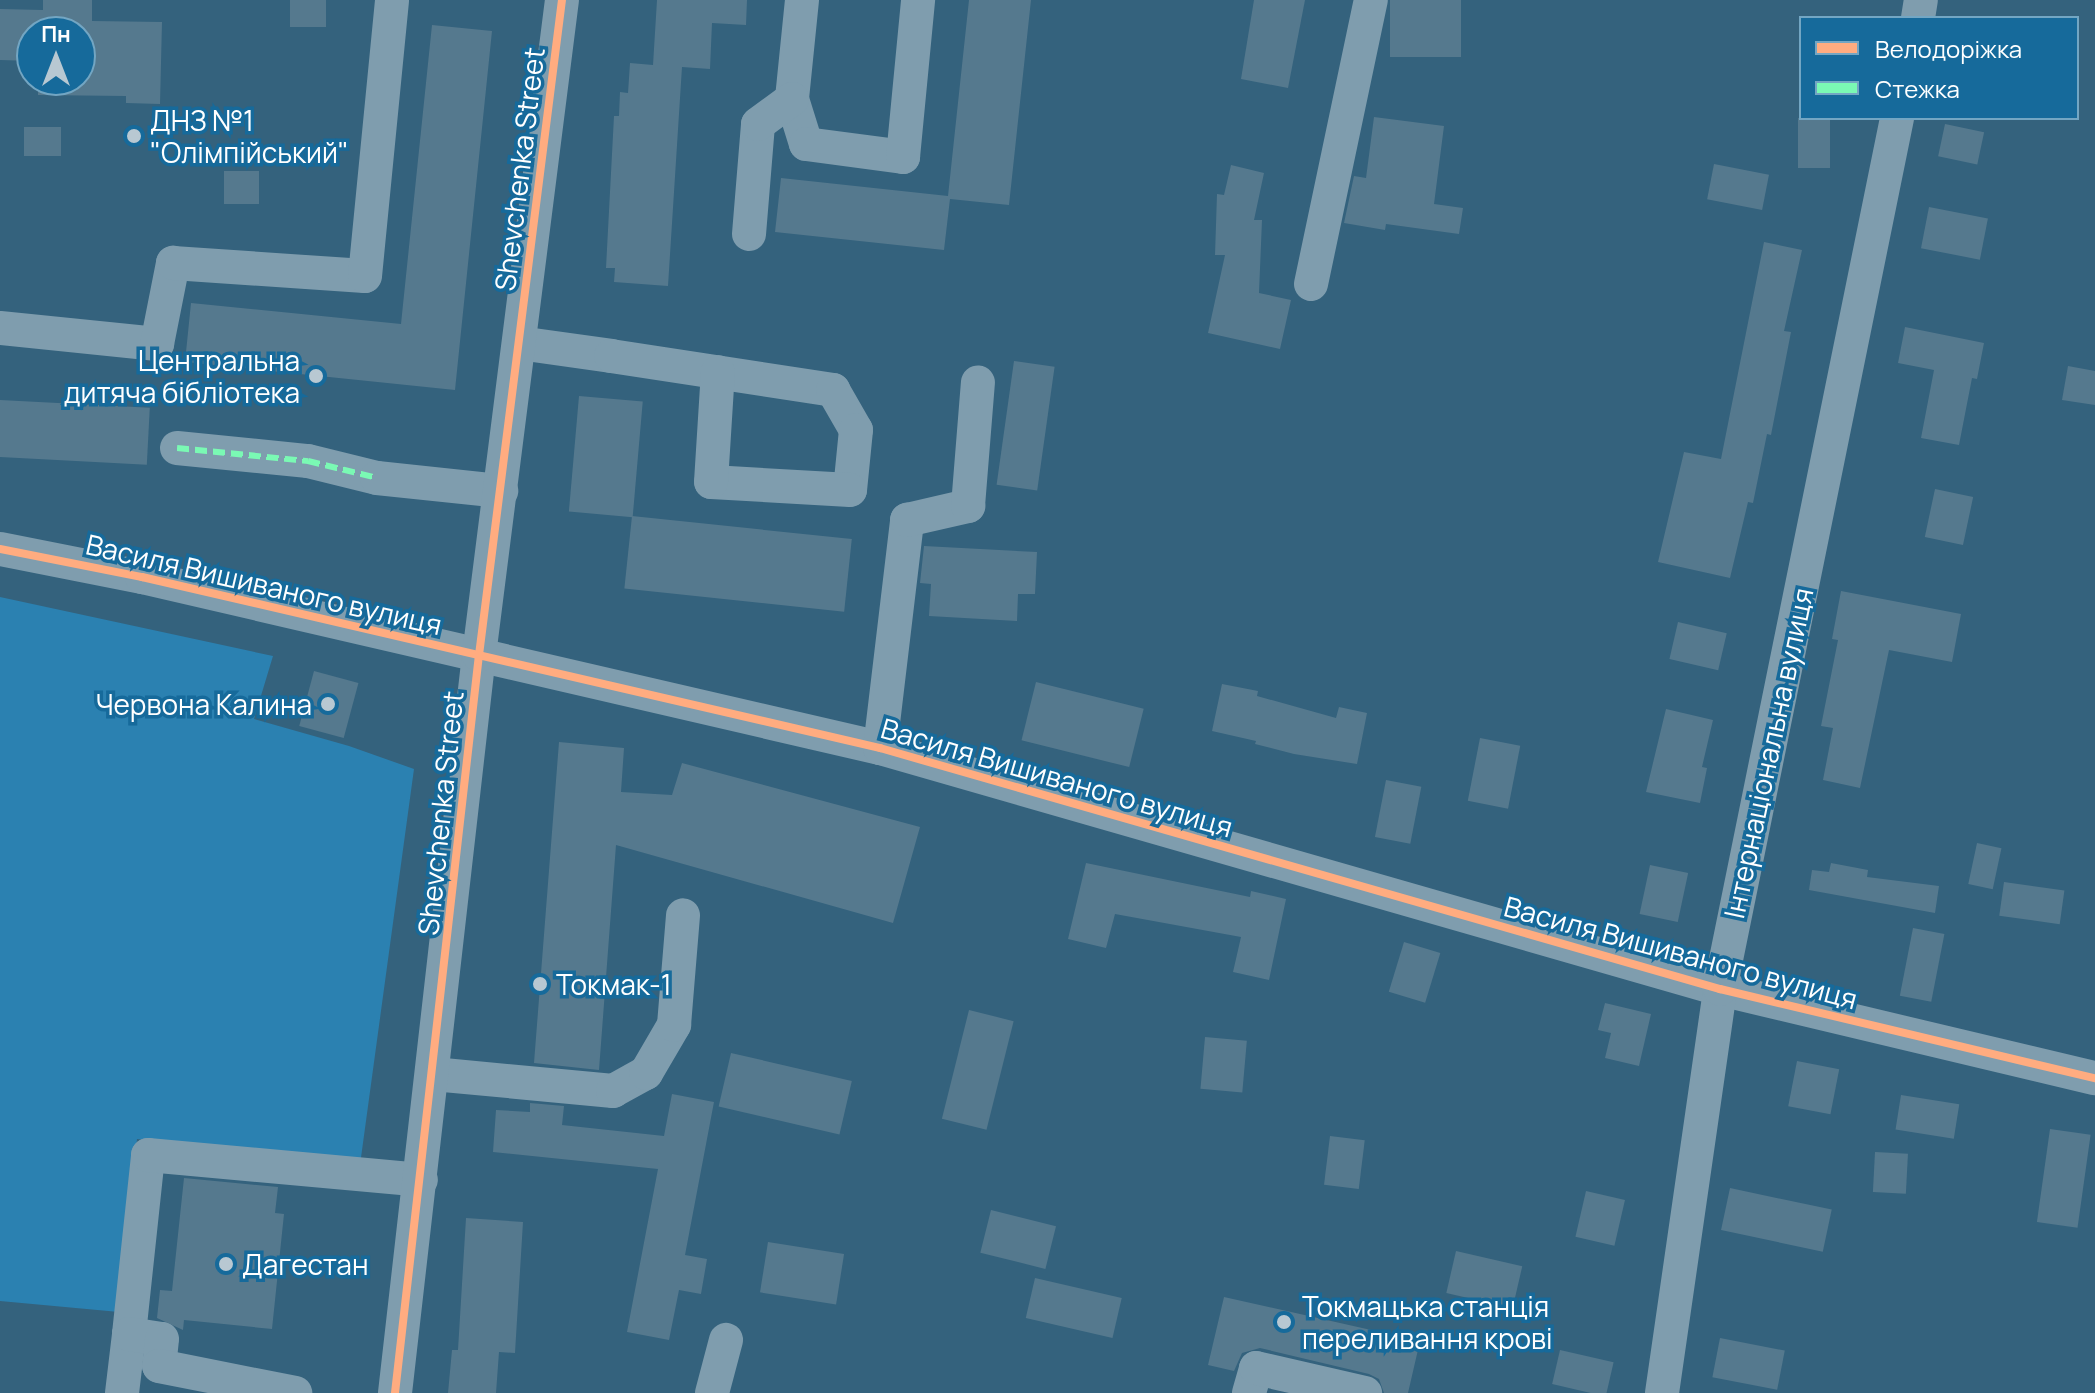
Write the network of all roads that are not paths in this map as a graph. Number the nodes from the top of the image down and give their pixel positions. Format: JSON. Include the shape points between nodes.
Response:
{"nodes":[{"id":1,"x":392,"y":0,"type":"edge"},
{"id":2,"x":562,"y":0,"type":"edge"},
{"id":3,"x":802,"y":0,"type":"edge"},
{"id":4,"x":918,"y":0,"type":"edge"},
{"id":5,"x":1371,"y":0,"type":"edge"},
{"id":6,"x":792,"y":99,"type":"junction"},
{"id":7,"x":1897,"y":120,"type":"edge"},
{"id":8,"x":749,"y":234,"type":"dead end"},
{"id":9,"x":1311,"y":284,"type":"dead end"},
{"id":10,"x":0,"y":328,"type":"edge"},
{"id":11,"x":519,"y":343,"type":"junction"},
{"id":12,"x":718,"y":372,"type":"junction"},
{"id":13,"x":978,"y":382,"type":"dead end"},
{"id":14,"x":177,"y":448,"type":"dead end"},
{"id":15,"x":501,"y":491,"type":"junction"},
{"id":16,"x":0,"y":549,"type":"edge"},
{"id":17,"x":479,"y":655,"type":"junction"},
{"id":18,"x":880,"y":748,"type":"junction"},
{"id":19,"x":683,"y":915,"type":"dead end"},
{"id":20,"x":1720,"y":989,"type":"junction"},
{"id":21,"x":433,"y":1074,"type":"junction"},
{"id":22,"x":2095,"y":1078,"type":"edge"},
{"id":23,"x":421,"y":1180,"type":"junction"},
{"id":24,"x":129,"y":1334,"type":"junction"},
{"id":25,"x":726,"y":1340,"type":"dead end"},
{"id":26,"x":122,"y":1393,"type":"edge"},
{"id":27,"x":295,"y":1393,"type":"edge"},
{"id":28,"x":395,"y":1393,"type":"edge"},
{"id":29,"x":712,"y":1393,"type":"edge"},
{"id":30,"x":1249,"y":1393,"type":"edge"},
{"id":31,"x":1365,"y":1393,"type":"edge"},
{"id":32,"x":1662,"y":1393,"type":"edge"}],
"edges":[{"from":1,"to":10,"type":"street","via":[[365,276],[173,263],[157,344]]},
{"from":2,"to":11,"type":"street","name":"Shevchenka Street"},
{"from":3,"to":6,"type":"street"},
{"from":4,"to":6,"type":"street","via":[[903,157],[806,144]]},
{"from":5,"to":9,"type":"street"},
{"from":6,"to":8,"type":"street","via":[[758,124]]},
{"from":7,"to":20,"type":"street","name":"Інтернаціональна вулиця"},
{"from":11,"to":12,"type":"street"},
{"from":11,"to":15,"type":"street","name":"Shevchenka Street"},
{"from":12,"to":12,"type":"street","via":[[833,390],[856,430],[850,490],[711,482]]},
{"from":13,"to":18,"type":"street","via":[[968,506],[907,520]]},
{"from":14,"to":15,"type":"street","via":[[308,461],[377,478]]},
{"from":15,"to":17,"type":"street","name":"Shevchenka Street"},
{"from":16,"to":17,"type":"street","name":"Василя Вишиваного вулиця"},
{"from":17,"to":18,"type":"street","name":"Василя Вишиваного вулиця"},
{"from":17,"to":21,"type":"street","name":"Shevchenka Street"},
{"from":18,"to":20,"type":"street","name":"Василя Вишиваного вулиця"},
{"from":19,"to":21,"type":"street","via":[[674,1025],[646,1073],[613,1091]]},
{"from":20,"to":22,"type":"street","name":"Василя Вишиваного вулиця"},
{"from":20,"to":32,"type":"street","name":"Інтернаціональна вулиця"},
{"from":21,"to":23,"type":"street","name":"Shevchenka Street"},
{"from":23,"to":24,"type":"street","via":[[148,1155]]},
{"from":23,"to":28,"type":"street","name":"Shevchenka Street"},
{"from":24,"to":26,"type":"street"},
{"from":24,"to":27,"type":"street","via":[[162,1339],[159,1366]]},
{"from":25,"to":29,"type":"street"},
{"from":30,"to":31,"type":"street","via":[[1256,1368]]}]}
